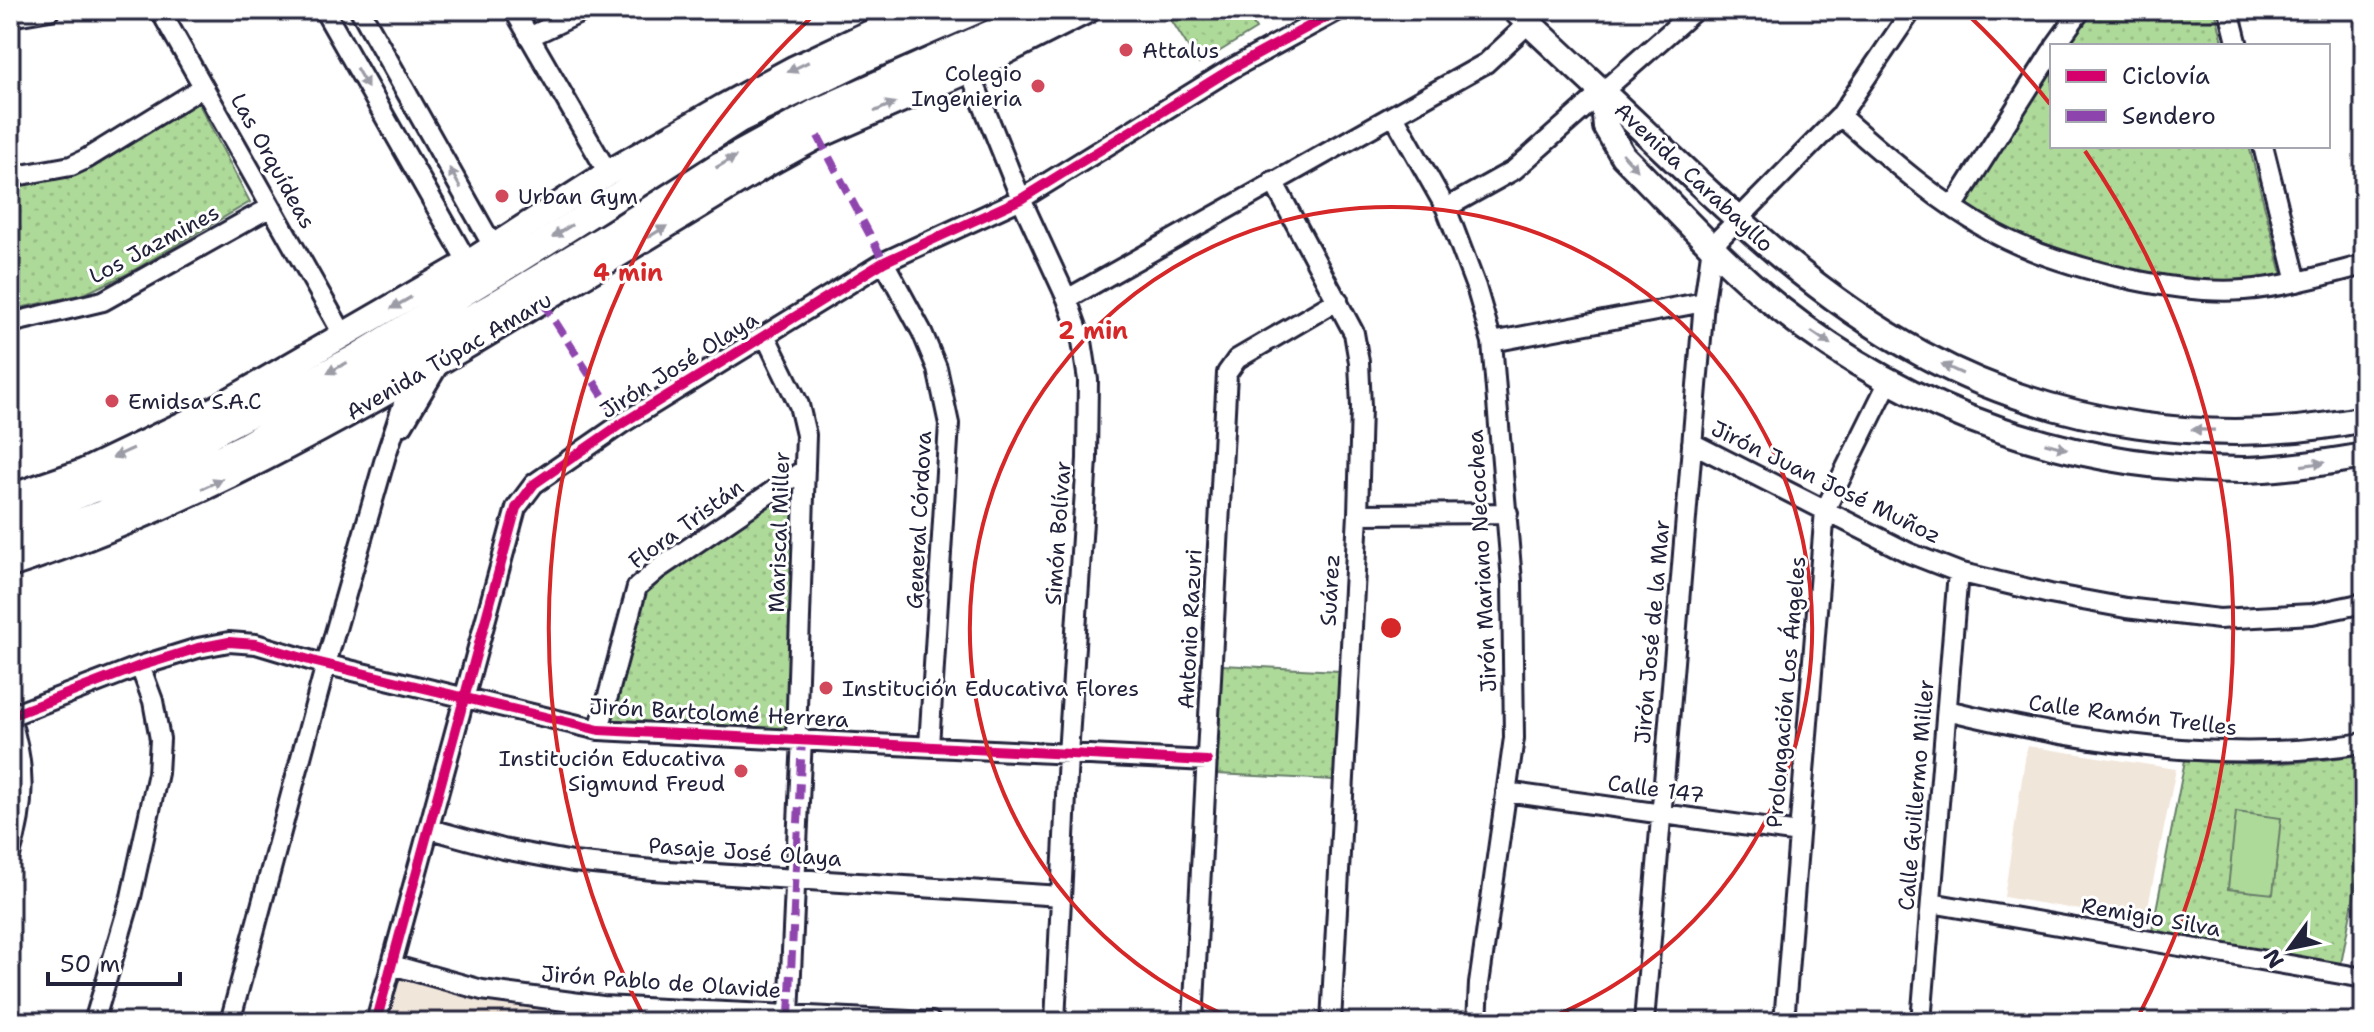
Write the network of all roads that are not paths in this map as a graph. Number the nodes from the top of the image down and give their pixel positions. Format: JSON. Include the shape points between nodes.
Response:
{"nodes":[{"id":1,"x":50,"y":10,"type":"edge"},
{"id":2,"x":160,"y":10,"type":"edge"},
{"id":3,"x":324,"y":10,"type":"edge"},
{"id":4,"x":360,"y":10,"type":"edge"},
{"id":5,"x":514,"y":10,"type":"edge"},
{"id":6,"x":586,"y":10,"type":"edge"},
{"id":7,"x":919,"y":10,"type":"edge"},
{"id":8,"x":976,"y":10,"type":"edge"},
{"id":9,"x":1044,"y":10,"type":"edge"},
{"id":10,"x":1088,"y":10,"type":"edge"},
{"id":11,"x":1339,"y":10,"type":"edge"},
{"id":12,"x":1695,"y":10,"type":"edge"},
{"id":13,"x":1912,"y":10,"type":"edge"},
{"id":14,"x":2081,"y":10,"type":"edge"},
{"id":15,"x":2229,"y":10,"type":"edge"},
{"id":16,"x":1522,"y":16,"type":"edge"},
{"id":17,"x":10,"y":17,"type":"edge"},
{"id":18,"x":529,"y":37,"type":"junction"},
{"id":19,"x":2057,"y":44,"type":"edge"},
{"id":20,"x":2238,"y":44,"type":"edge"},
{"id":21,"x":2050,"y":54,"type":"edge"},
{"id":22,"x":969,"y":70,"type":"junction"},
{"id":23,"x":203,"y":87,"type":"junction"},
{"id":24,"x":1603,"y":92,"type":"junction"},
{"id":25,"x":1394,"y":116,"type":"junction"},
{"id":26,"x":1840,"y":116,"type":"junction"},
{"id":27,"x":2264,"y":148,"type":"edge"},
{"id":28,"x":608,"y":173,"type":"junction"},
{"id":29,"x":10,"y":177,"type":"edge"},
{"id":30,"x":1273,"y":181,"type":"junction"},
{"id":31,"x":1021,"y":199,"type":"junction"},
{"id":32,"x":271,"y":207,"type":"junction"},
{"id":33,"x":1953,"y":207,"type":"junction"},
{"id":34,"x":1446,"y":208,"type":"junction"},
{"id":35,"x":1736,"y":219,"type":"junction"},
{"id":36,"x":1712,"y":246,"type":"junction"},
{"id":37,"x":497,"y":258,"type":"junction"},
{"id":38,"x":884,"y":262,"type":"junction"},
{"id":39,"x":468,"y":263,"type":"junction"},
{"id":40,"x":2364,"y":265,"type":"edge"},
{"id":41,"x":2297,"y":282,"type":"junction"},
{"id":42,"x":1067,"y":299,"type":"junction"},
{"id":43,"x":1338,"y":300,"type":"junction"},
{"id":44,"x":1704,"y":302,"type":"junction"},
{"id":45,"x":463,"y":309,"type":"junction"},
{"id":46,"x":10,"y":323,"type":"edge"},
{"id":47,"x":765,"y":335,"type":"junction"},
{"id":48,"x":344,"y":336,"type":"junction"},
{"id":49,"x":1492,"y":342,"type":"junction"},
{"id":50,"x":434,"y":354,"type":"junction"},
{"id":51,"x":410,"y":381,"type":"junction"},
{"id":52,"x":1889,"y":381,"type":"junction"},
{"id":53,"x":2364,"y":419,"type":"edge"},
{"id":54,"x":1692,"y":443,"type":"junction"},
{"id":55,"x":386,"y":455,"type":"junction"},
{"id":56,"x":2364,"y":456,"type":"edge"},
{"id":57,"x":805,"y":469,"type":"junction"},
{"id":58,"x":10,"y":497,"type":"edge"},
{"id":59,"x":1825,"y":510,"type":"junction"},
{"id":60,"x":1508,"y":513,"type":"junction"},
{"id":61,"x":1358,"y":514,"type":"junction"},
{"id":62,"x":10,"y":519,"type":"edge"},
{"id":63,"x":10,"y":545,"type":"edge"},
{"id":64,"x":10,"y":565,"type":"edge"},
{"id":65,"x":1958,"y":572,"type":"junction"},
{"id":66,"x":2364,"y":603,"type":"edge"},
{"id":67,"x":326,"y":664,"type":"junction"},
{"id":68,"x":140,"y":666,"type":"junction"},
{"id":69,"x":466,"y":698,"type":"junction"},
{"id":70,"x":1947,"y":710,"type":"junction"},
{"id":71,"x":10,"y":717,"type":"edge"},
{"id":72,"x":599,"y":730,"type":"junction"},
{"id":73,"x":799,"y":738,"type":"junction"},
{"id":74,"x":2364,"y":743,"type":"edge"},
{"id":75,"x":929,"y":746,"type":"junction"},
{"id":76,"x":1068,"y":755,"type":"junction"},
{"id":77,"x":1207,"y":761,"type":"junction"},
{"id":78,"x":1506,"y":792,"type":"junction"},
{"id":79,"x":1661,"y":815,"type":"junction"},
{"id":80,"x":430,"y":829,"type":"junction"},
{"id":81,"x":1799,"y":833,"type":"junction"},
{"id":82,"x":10,"y":855,"type":"edge"},
{"id":83,"x":796,"y":879,"type":"junction"},
{"id":84,"x":1061,"y":896,"type":"junction"},
{"id":85,"x":1931,"y":903,"type":"junction"},
{"id":86,"x":392,"y":965,"type":"junction"},
{"id":87,"x":2364,"y":978,"type":"edge"},
{"id":88,"x":789,"y":1015,"type":"junction"},
{"id":89,"x":94,"y":1022,"type":"edge"},
{"id":90,"x":230,"y":1022,"type":"edge"},
{"id":91,"x":376,"y":1022,"type":"edge"},
{"id":92,"x":931,"y":1022,"type":"edge"},
{"id":93,"x":1055,"y":1022,"type":"edge"},
{"id":94,"x":1193,"y":1022,"type":"edge"},
{"id":95,"x":1331,"y":1022,"type":"edge"},
{"id":96,"x":1477,"y":1022,"type":"edge"},
{"id":97,"x":1644,"y":1022,"type":"edge"},
{"id":98,"x":1784,"y":1022,"type":"edge"},
{"id":99,"x":1921,"y":1022,"type":"edge"}],
"edges":[{"from":1,"to":17,"type":"street"},
{"from":2,"to":23,"type":"street","name":"Las Orquídeas"},
{"from":3,"to":39,"type":"street","one_way":true},
{"from":37,"to":4,"type":"street","one_way":true},
{"from":5,"to":18,"type":"street"},
{"from":6,"to":18,"type":"street"},
{"from":7,"to":28,"type":"main road","name":"Avenida Túpac Amaru","one_way":true,"via":[[795,68]]},
{"from":8,"to":37,"type":"highway","name":"Avenida Túpac Amaru","one_way":true,"via":[[739,119]]},
{"from":45,"to":9,"type":"highway","name":"Avenida Túpac Amaru","one_way":true,"via":[[625,226],[807,118]]},
{"from":10,"to":22,"type":"main road","name":"Avenida Túpac Amaru"},
{"from":11,"to":31,"type":"street","name":"Jirón José Olaya","via":[[1231,69]]},
{"from":12,"to":24,"type":"street"},
{"from":13,"to":26,"type":"street"},
{"from":14,"to":19,"type":"street"},
{"from":15,"to":20,"type":"street"},
{"from":16,"to":24,"type":"main road"},
{"from":16,"to":25,"type":"street","via":[[1486,63]]},
{"from":18,"to":28,"type":"street"},
{"from":21,"to":33,"type":"street"},
{"from":22,"to":31,"type":"street","name":"Simón Bolívar"},
{"from":50,"to":22,"type":"main road","name":"Avenida Túpac Amaru","one_way":true,"via":[[818,136]]},
{"from":23,"to":29,"type":"street","via":[[78,163]]},
{"from":23,"to":32,"type":"street","name":"Las Orquídeas"},
{"from":24,"to":34,"type":"street","via":[[1514,170]]},
{"from":24,"to":35,"type":"main road","name":"Avenida Carabayllo"},
{"from":24,"to":36,"type":"main road","name":"Avenida Carabayllo","one_way":true,"via":[[1606,127],[1623,156]]},
{"from":25,"to":30,"type":"street"},
{"from":25,"to":34,"type":"street","name":"Jirón Mariano Necochea"},
{"from":26,"to":33,"type":"street"},
{"from":26,"to":35,"type":"street","via":[[1766,195]]},
{"from":27,"to":41,"type":"street"},
{"from":28,"to":37,"type":"main road","name":"Avenida Túpac Amaru"},
{"from":30,"to":42,"type":"street"},
{"from":30,"to":43,"type":"street","name":"Suárez"},
{"from":31,"to":38,"type":"street","name":"Jirón José Olaya"},
{"from":31,"to":42,"type":"street","name":"Simón Bolívar"},
{"from":32,"to":46,"type":"street","name":"Los Jazmines","via":[[103,301]]},
{"from":32,"to":48,"type":"street","name":"Las Orquídeas"},
{"from":33,"to":41,"type":"street","via":[[1998,235],[2051,258],[2143,282],[2188,290]]},
{"from":34,"to":49,"type":"street","name":"Jirón Mariano Necochea"},
{"from":35,"to":36,"type":"street"},
{"from":53,"to":35,"type":"main road","name":"Avenida Carabayllo","one_way":true,"via":[[2284,431],[2169,430],[2038,402],[1921,354],[1841,304]]},
{"from":36,"to":44,"type":"street","name":"Jirón José de la Mar"},
{"from":36,"to":52,"type":"main road","name":"Avenida Carabayllo","one_way":true,"via":[[1814,334]]},
{"from":37,"to":39,"type":"main road","name":"Avenida Túpac Amaru"},
{"from":37,"to":45,"type":"highway","name":"Avenida Túpac Amaru"},
{"from":38,"to":47,"type":"street","name":"Jirón José Olaya"},
{"from":38,"to":75,"type":"street","name":"General Córdova","via":[[937,368],[949,424]]},
{"from":39,"to":45,"type":"street"},
{"from":39,"to":48,"type":"main road","name":"Avenida Túpac Amaru","one_way":true},
{"from":40,"to":41,"type":"street"},
{"from":42,"to":76,"type":"street","name":"Simón Bolívar","via":[[1088,380]]},
{"from":43,"to":61,"type":"street","name":"Suárez","via":[[1354,333],[1359,362]]},
{"from":43,"to":77,"type":"street","name":"Antonio Razuri","via":[[1237,359],[1227,373]]},
{"from":44,"to":49,"type":"street"},
{"from":44,"to":54,"type":"street","name":"Jirón José de la Mar"},
{"from":45,"to":50,"type":"highway","name":"Avenida Túpac Amaru"},
{"from":45,"to":62,"type":"highway","name":"Avenida Túpac Amaru","one_way":true,"via":[[103,486]]},
{"from":47,"to":57,"type":"street","name":"Mariscal Miller","via":[[799,405],[806,435]]},
{"from":47,"to":69,"type":"street","name":"Jirón José Olaya","via":[[534,484],[516,508]]},
{"from":48,"to":58,"type":"main road","name":"Avenida Túpac Amaru","one_way":true,"via":[[159,436],[83,472]]},
{"from":49,"to":60,"type":"street","name":"Jirón Mariano Necochea"},
{"from":50,"to":51,"type":"main road","name":"Avenida Túpac Amaru"},
{"from":50,"to":55,"type":"street"},
{"from":50,"to":63,"type":"highway","name":"Avenida Túpac Amaru","via":[[173,483],[103,514]]},
{"from":51,"to":55,"type":"street"},
{"from":64,"to":51,"type":"main road","name":"Avenida Túpac Amaru","one_way":true,"via":[[187,496]]},
{"from":52,"to":56,"type":"main road","name":"Avenida Carabayllo","one_way":true,"via":[[1990,426],[2125,462],[2247,470]]},
{"from":52,"to":59,"type":"street","name":"Prolongación Los Ángeles"},
{"from":54,"to":59,"type":"street","name":"Jirón Juan José Muñoz"},
{"from":54,"to":79,"type":"street","name":"Jirón José de la Mar"},
{"from":55,"to":67,"type":"street"},
{"from":57,"to":72,"type":"street","name":"Flora Tristán","via":[[637,587]]},
{"from":57,"to":73,"type":"street","name":"Mariscal Miller"},
{"from":59,"to":65,"type":"street","name":"Jirón Juan José Muñoz"},
{"from":59,"to":81,"type":"street","name":"Prolongación Los Ángeles"},
{"from":60,"to":61,"type":"street"},
{"from":60,"to":78,"type":"street","name":"Jirón Mariano Necochea","via":[[1514,738]]},
{"from":61,"to":95,"type":"street","name":"Suárez"},
{"from":65,"to":66,"type":"street","name":"Jirón Juan José Muñoz","via":[[2126,608],[2219,619],[2312,614]]},
{"from":65,"to":70,"type":"street","name":"Calle Guillermo Miller"},
{"from":67,"to":68,"type":"street","name":"Jirón Bartolomé Herrera","via":[[256,644],[229,642]]},
{"from":67,"to":69,"type":"street","name":"Jirón Bartolomé Herrera"},
{"from":67,"to":90,"type":"street"},
{"from":68,"to":71,"type":"street","name":"Jirón Bartolomé Herrera"},
{"from":68,"to":89,"type":"street","via":[[158,727],[158,773],[131,897]]},
{"from":69,"to":72,"type":"street","name":"Jirón Bartolomé Herrera"},
{"from":69,"to":80,"type":"street","name":"Jirón José Olaya"},
{"from":70,"to":74,"type":"street","name":"Calle Ramón Trelles","via":[[2070,737],[2179,749],[2314,751]]},
{"from":70,"to":85,"type":"street","name":"Calle Guillermo Miller"},
{"from":71,"to":82,"type":"street","via":[[20,748],[23,787]]},
{"from":72,"to":73,"type":"street","name":"Jirón Bartolomé Herrera"},
{"from":73,"to":75,"type":"street","name":"Jirón Bartolomé Herrera"},
{"from":73,"to":83,"type":"street","name":"Mariscal Miller"},
{"from":75,"to":76,"type":"street","name":"Jirón Bartolomé Herrera"},
{"from":76,"to":77,"type":"street","name":"Jirón Bartolomé Herrera"},
{"from":76,"to":84,"type":"street","name":"Simón Bolívar"},
{"from":77,"to":94,"type":"street","name":"Antonio Razuri"},
{"from":78,"to":79,"type":"street","name":"Calle 147"},
{"from":78,"to":96,"type":"street","name":"Jirón Mariano Necochea"},
{"from":79,"to":81,"type":"street","name":"Calle 147"},
{"from":79,"to":97,"type":"street","name":"Jirón José de la Mar"},
{"from":80,"to":83,"type":"street","name":"Pasaje José Olaya","via":[[573,862]]},
{"from":80,"to":86,"type":"street","name":"Jirón José Olaya"},
{"from":81,"to":98,"type":"street","name":"Prolongación Los Ángeles"},
{"from":83,"to":84,"type":"street","name":"Pasaje José Olaya"},
{"from":83,"to":88,"type":"street","name":"Mariscal Miller"},
{"from":84,"to":93,"type":"street","name":"Simón Bolívar"},
{"from":85,"to":87,"type":"street","name":"Remigio Silva"},
{"from":85,"to":99,"type":"street","name":"Calle Guillermo Miller"},
{"from":86,"to":88,"type":"street","name":"Jirón Pablo de Olavide","via":[[482,990],[602,1006]]},
{"from":86,"to":91,"type":"street","name":"Jirón José Olaya"},
{"from":88,"to":92,"type":"street","name":"Jirón Pablo de Olavide"}]}
